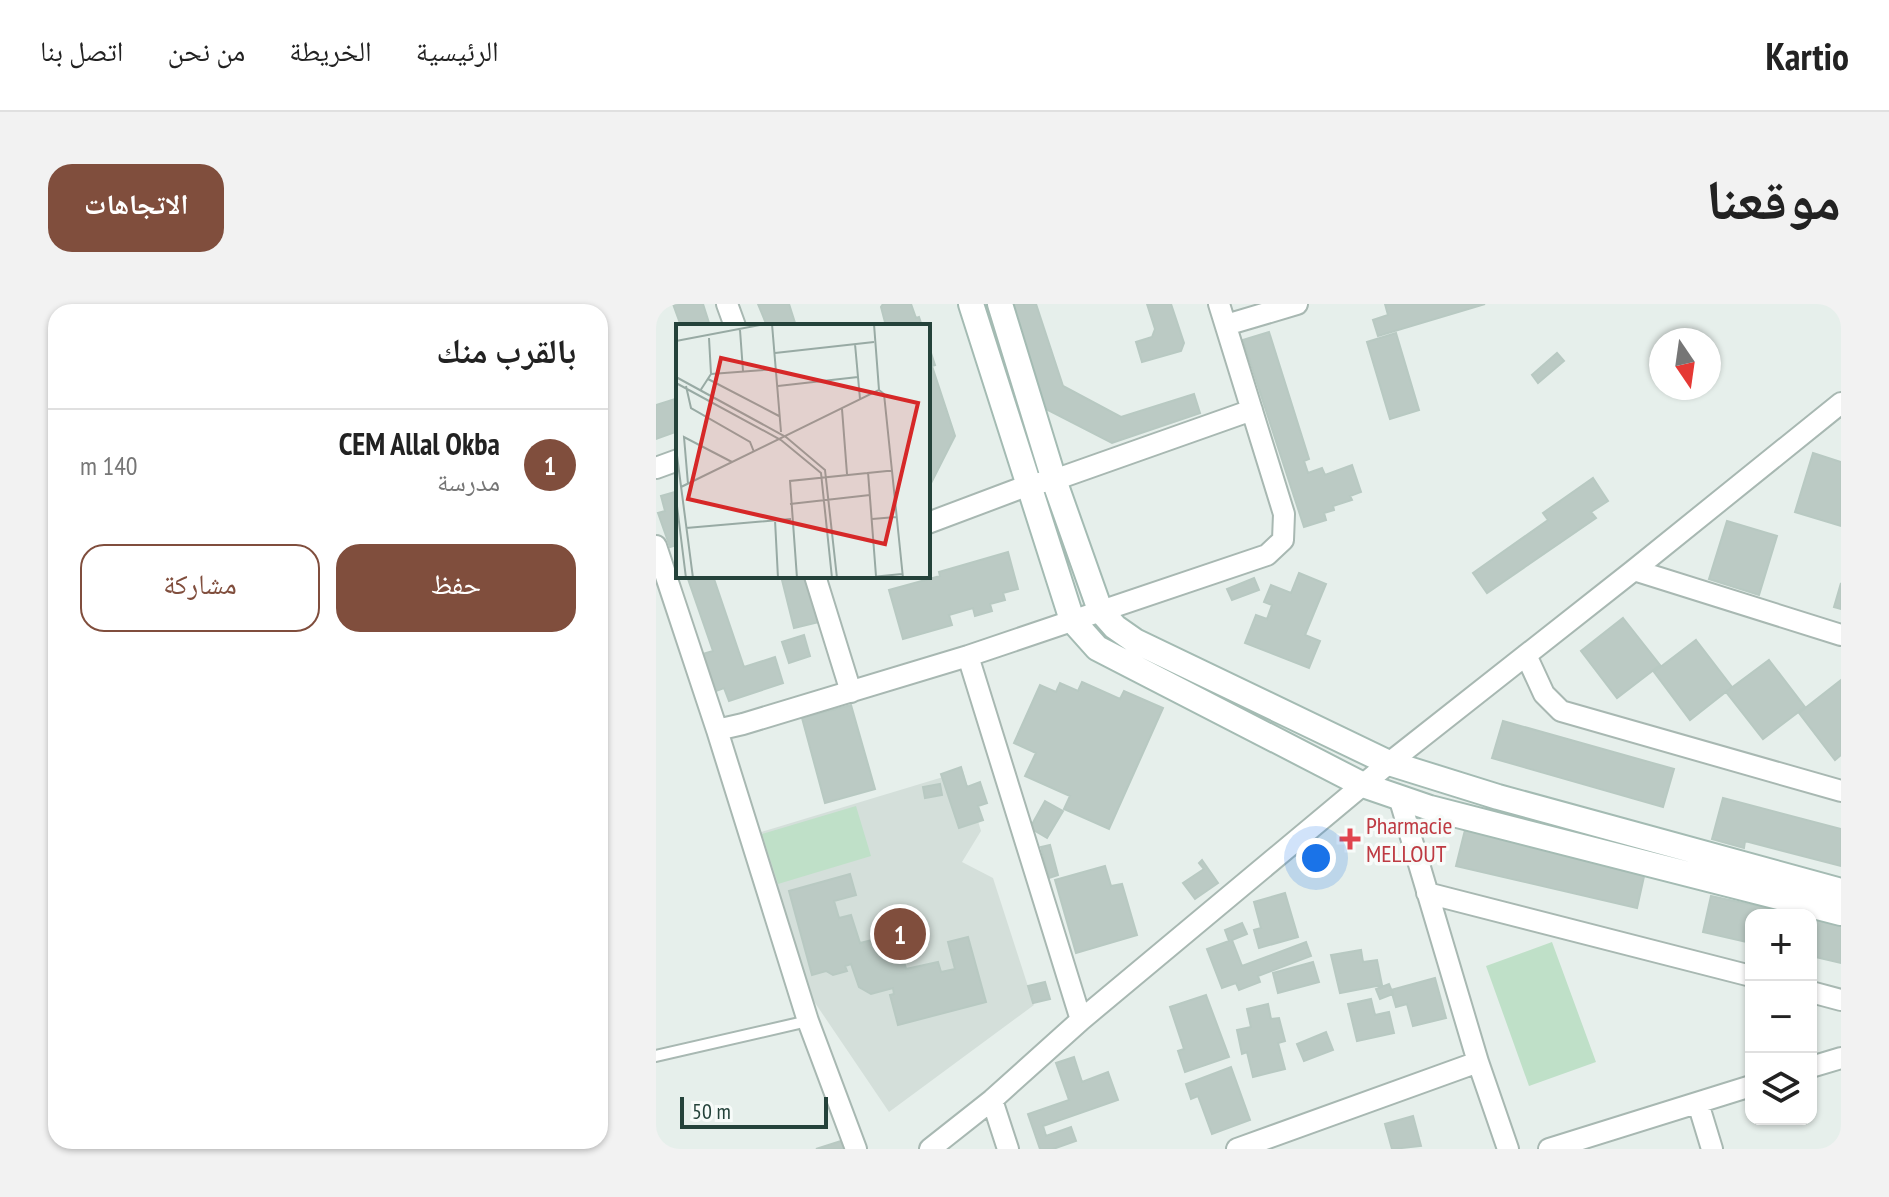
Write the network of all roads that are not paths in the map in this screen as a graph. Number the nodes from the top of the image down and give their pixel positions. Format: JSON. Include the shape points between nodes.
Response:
{"nodes":[{"id":1,"x":727,"y":304,"type":"edge"},
{"id":2,"x":971,"y":304,"type":"edge"},
{"id":3,"x":1000,"y":304,"type":"edge"},
{"id":4,"x":1219,"y":304,"type":"edge"},
{"id":5,"x":1297,"y":304,"type":"edge"},
{"id":6,"x":734,"y":324,"type":"edge"},
{"id":7,"x":1226,"y":325,"type":"junction"},
{"id":8,"x":1841,"y":403,"type":"edge"},
{"id":9,"x":1252,"y":410,"type":"junction"},
{"id":10,"x":676,"y":461,"type":"edge"},
{"id":11,"x":656,"y":468,"type":"edge"},
{"id":12,"x":1054,"y":480,"type":"junction"},
{"id":13,"x":1029,"y":485,"type":"junction"},
{"id":14,"x":930,"y":522,"type":"edge"},
{"id":15,"x":656,"y":546,"type":"edge"},
{"id":16,"x":1634,"y":570,"type":"junction"},
{"id":17,"x":816,"y":578,"type":"edge"},
{"id":18,"x":1100,"y":610,"type":"junction"},
{"id":19,"x":1072,"y":620,"type":"junction"},
{"id":20,"x":1841,"y":635,"type":"edge"},
{"id":21,"x":1526,"y":655,"type":"junction"},
{"id":22,"x":968,"y":656,"type":"junction"},
{"id":23,"x":851,"y":692,"type":"junction"},
{"id":24,"x":717,"y":730,"type":"junction"},
{"id":25,"x":1389,"y":763,"type":"junction"},
{"id":26,"x":1363,"y":785,"type":"junction"},
{"id":27,"x":1841,"y":791,"type":"edge"},
{"id":28,"x":1399,"y":797,"type":"junction"},
{"id":29,"x":1841,"y":891,"type":"edge"},
{"id":30,"x":1427,"y":893,"type":"junction"},
{"id":31,"x":1841,"y":913,"type":"edge"},
{"id":32,"x":1745,"y":974,"type":"edge"},
{"id":33,"x":1817,"y":994,"type":"edge"},
{"id":34,"x":1841,"y":1000,"type":"edge"},
{"id":35,"x":1081,"y":1020,"type":"junction"},
{"id":36,"x":808,"y":1021,"type":"junction"},
{"id":37,"x":656,"y":1056,"type":"edge"},
{"id":38,"x":1841,"y":1058,"type":"edge"},
{"id":39,"x":1478,"y":1062,"type":"junction"},
{"id":40,"x":1817,"y":1065,"type":"edge"},
{"id":41,"x":1745,"y":1088,"type":"edge"},
{"id":42,"x":992,"y":1100,"type":"junction"},
{"id":43,"x":1698,"y":1103,"type":"junction"},
{"id":44,"x":856,"y":1149,"type":"edge"},
{"id":45,"x":930,"y":1149,"type":"edge"},
{"id":46,"x":1008,"y":1149,"type":"edge"},
{"id":47,"x":1237,"y":1149,"type":"edge"},
{"id":48,"x":1508,"y":1149,"type":"edge"},
{"id":49,"x":1549,"y":1149,"type":"edge"},
{"id":50,"x":1712,"y":1149,"type":"edge"}],
"edges":[{"from":1,"to":6,"type":"street"},
{"from":2,"to":13,"type":"street"},
{"from":3,"to":12,"type":"street"},
{"from":4,"to":7,"type":"street"},
{"from":5,"to":7,"type":"street"},
{"from":7,"to":9,"type":"street"},
{"from":8,"to":16,"type":"street"},
{"from":9,"to":12,"type":"street"},
{"from":9,"to":18,"type":"street","via":[[1284,514],[1283,540],[1267,555]]},
{"from":10,"to":11,"type":"street"},
{"from":12,"to":13,"type":"street"},
{"from":12,"to":18,"type":"street"},
{"from":13,"to":14,"type":"street"},
{"from":13,"to":19,"type":"street"},
{"from":15,"to":24,"type":"street"},
{"from":16,"to":20,"type":"street"},
{"from":16,"to":21,"type":"street"},
{"from":17,"to":23,"type":"street"},
{"from":18,"to":19,"type":"street"},
{"from":18,"to":25,"type":"street","via":[[1135,641]]},
{"from":19,"to":22,"type":"street"},
{"from":19,"to":26,"type":"street","via":[[1097,648]]},
{"from":21,"to":25,"type":"street"},
{"from":21,"to":27,"type":"street","via":[[1544,694],[1561,711]]},
{"from":22,"to":23,"type":"street"},
{"from":22,"to":35,"type":"street"},
{"from":23,"to":24,"type":"street"},
{"from":24,"to":36,"type":"street"},
{"from":25,"to":26,"type":"street"},
{"from":25,"to":29,"type":"street"},
{"from":26,"to":28,"type":"street"},
{"from":26,"to":35,"type":"street"},
{"from":28,"to":30,"type":"street"},
{"from":28,"to":31,"type":"street"},
{"from":30,"to":32,"type":"street"},
{"from":30,"to":39,"type":"street"},
{"from":33,"to":34,"type":"street"},
{"from":35,"to":42,"type":"street"},
{"from":36,"to":37,"type":"lane"},
{"from":36,"to":44,"type":"street"},
{"from":38,"to":40,"type":"street"},
{"from":39,"to":47,"type":"street"},
{"from":39,"to":48,"type":"street"},
{"from":41,"to":43,"type":"street"},
{"from":42,"to":45,"type":"street"},
{"from":42,"to":46,"type":"street"},
{"from":43,"to":49,"type":"street"},
{"from":43,"to":50,"type":"street"}]}
